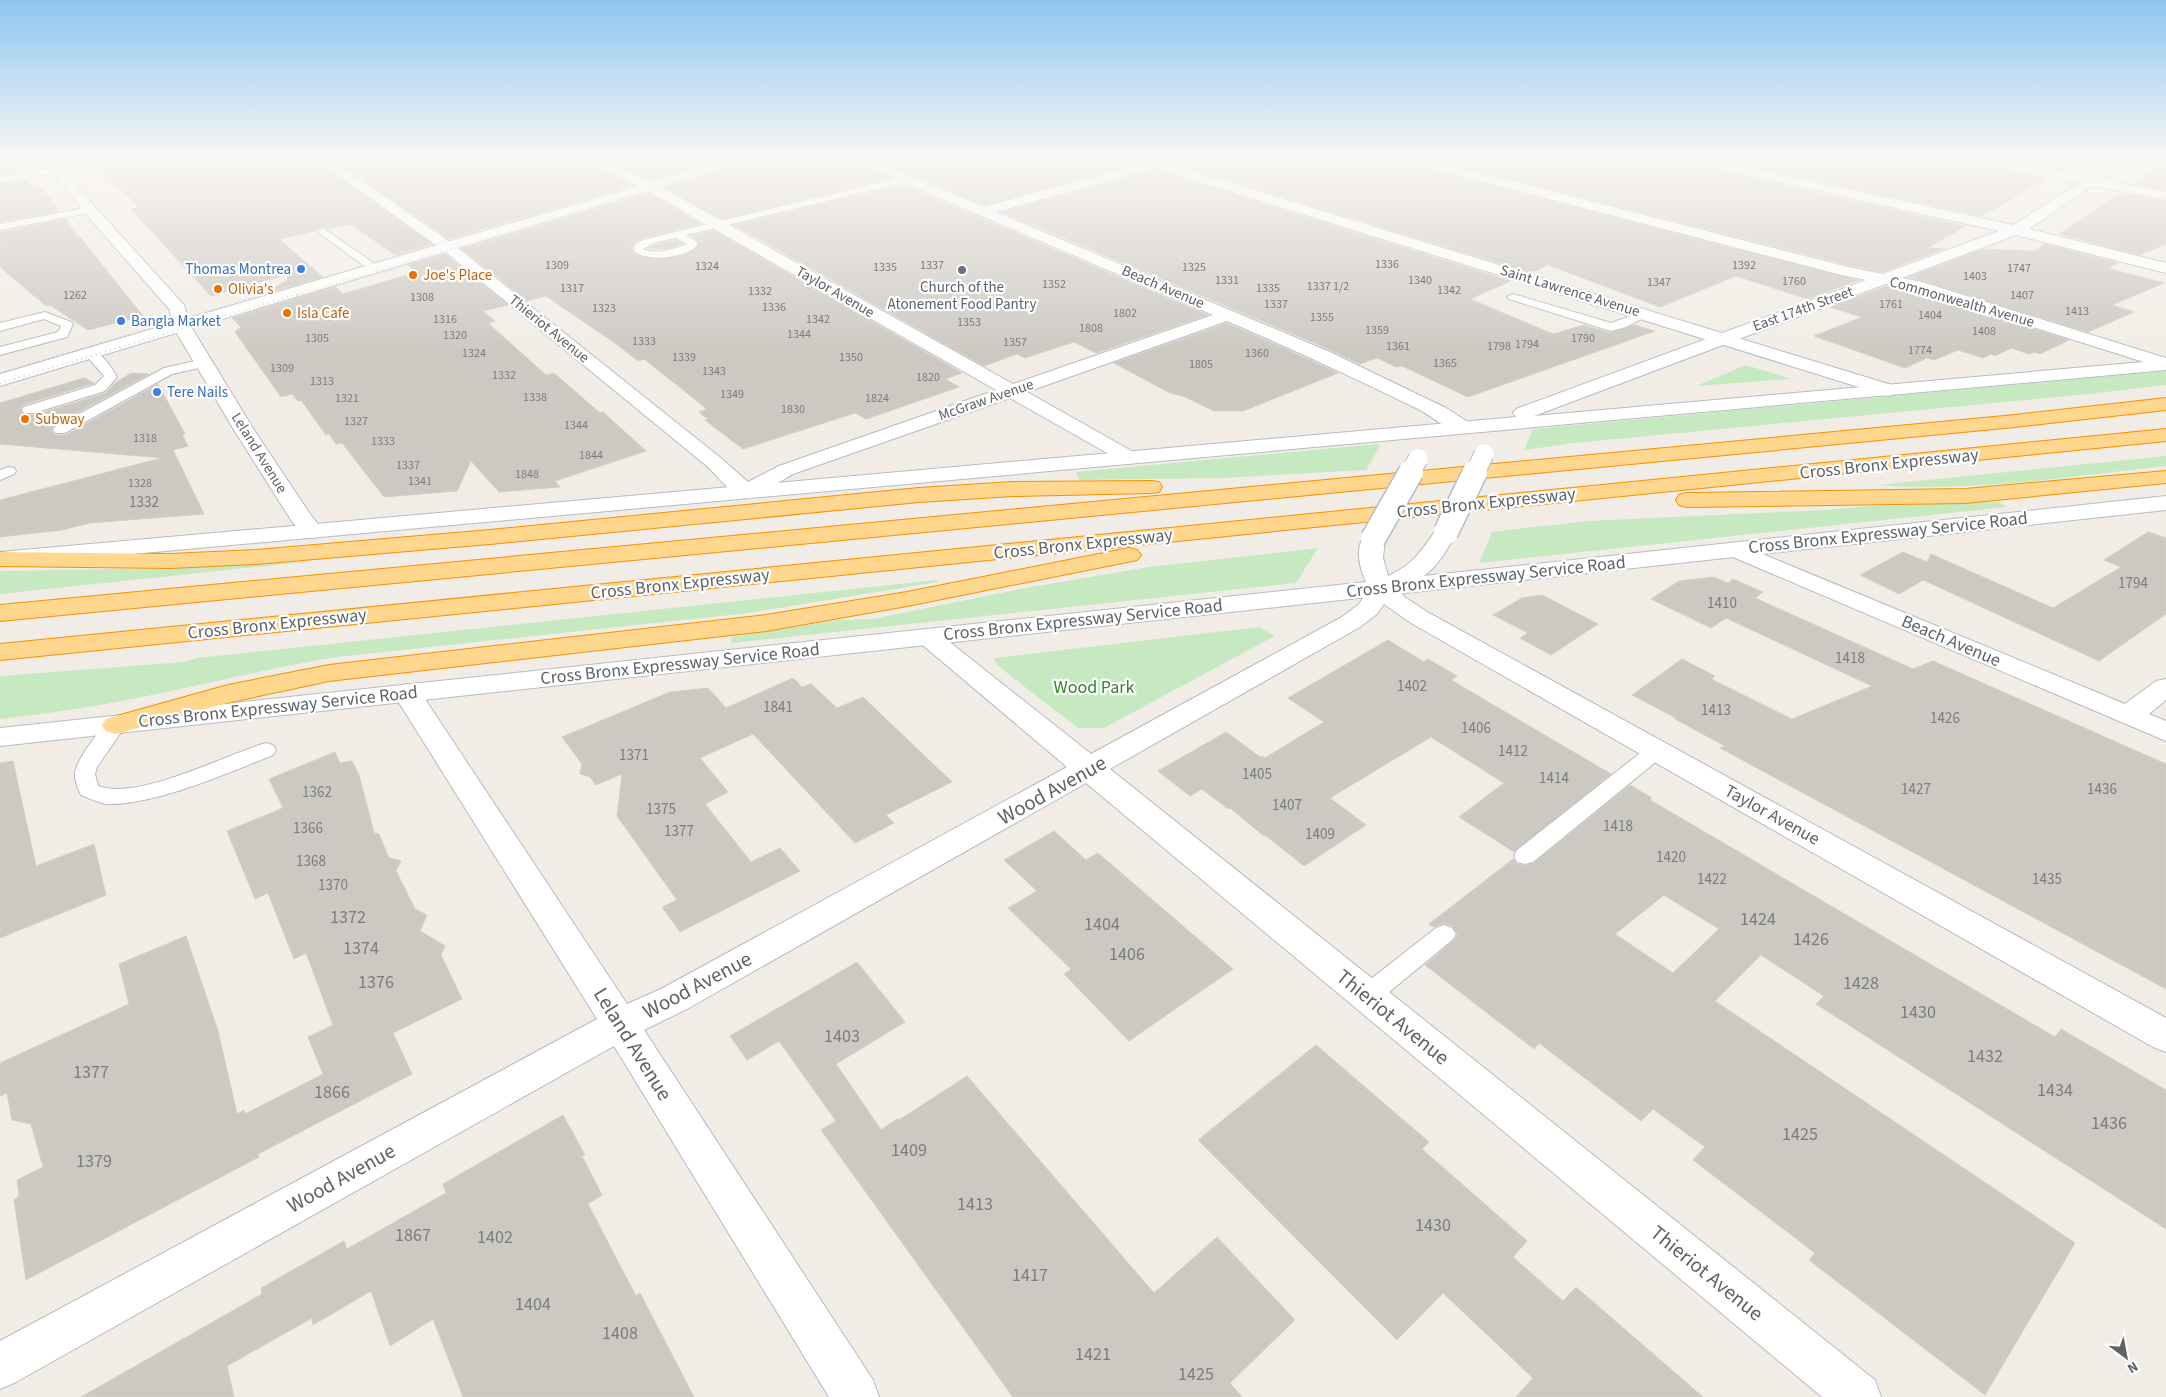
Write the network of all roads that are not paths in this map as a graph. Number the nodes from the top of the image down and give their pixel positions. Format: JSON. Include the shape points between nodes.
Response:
{"nodes":[{"id":1,"x":20,"y":223,"type":"edge"},
{"id":2,"x":102,"y":223,"type":"edge"},
{"id":3,"x":414,"y":223,"type":"edge"},
{"id":4,"x":526,"y":223,"type":"edge"},
{"id":5,"x":714,"y":223,"type":"edge"},
{"id":6,"x":724,"y":223,"type":"edge"},
{"id":7,"x":1012,"y":223,"type":"edge"},
{"id":8,"x":1349,"y":223,"type":"edge"},
{"id":9,"x":1658,"y":223,"type":"edge"},
{"id":10,"x":1984,"y":223,"type":"edge"},
{"id":11,"x":2029,"y":223,"type":"edge"},
{"id":12,"x":717,"y":225,"type":"junction"},
{"id":13,"x":0,"y":227,"type":"edge"},
{"id":14,"x":2015,"y":230,"type":"junction"},
{"id":15,"x":323,"y":231,"type":"dead end"},
{"id":16,"x":678,"y":234,"type":"dead end"},
{"id":17,"x":448,"y":247,"type":"junction"},
{"id":18,"x":374,"y":268,"type":"junction"},
{"id":19,"x":2166,"y":268,"type":"edge"},
{"id":20,"x":1884,"y":279,"type":"junction"},
{"id":21,"x":1513,"y":297,"type":"dead end"},
{"id":22,"x":1645,"y":314,"type":"junction"},
{"id":23,"x":1229,"y":316,"type":"junction"},
{"id":24,"x":181,"y":325,"type":"junction"},
{"id":25,"x":0,"y":327,"type":"edge"},
{"id":26,"x":1724,"y":338,"type":"junction"},
{"id":27,"x":0,"y":351,"type":"edge"},
{"id":28,"x":90,"y":353,"type":"junction"},
{"id":29,"x":204,"y":363,"type":"junction"},
{"id":30,"x":2166,"y":364,"type":"edge"},
{"id":31,"x":0,"y":379,"type":"edge"},
{"id":32,"x":1888,"y":390,"type":"junction"},
{"id":33,"x":1011,"y":391,"type":"junction"},
{"id":34,"x":2166,"y":404,"type":"edge"},
{"id":35,"x":30,"y":410,"type":"dead end"},
{"id":36,"x":1464,"y":428,"type":"junction"},
{"id":37,"x":60,"y":430,"type":"dead end"},
{"id":38,"x":2166,"y":435,"type":"edge"},
{"id":39,"x":1130,"y":458,"type":"junction"},
{"id":40,"x":2166,"y":477,"type":"edge"},
{"id":41,"x":1348,"y":484,"type":"junction"},
{"id":42,"x":747,"y":492,"type":"junction"},
{"id":43,"x":1508,"y":501,"type":"junction"},
{"id":44,"x":2166,"y":503,"type":"edge"},
{"id":45,"x":1290,"y":523,"type":"junction"},
{"id":46,"x":312,"y":531,"type":"junction"},
{"id":47,"x":1736,"y":550,"type":"junction"},
{"id":48,"x":0,"y":559,"type":"edge"},
{"id":49,"x":1382,"y":588,"type":"junction"},
{"id":50,"x":0,"y":613,"type":"edge"},
{"id":51,"x":928,"y":637,"type":"junction"},
{"id":52,"x":0,"y":652,"type":"edge"},
{"id":53,"x":2166,"y":687,"type":"edge"},
{"id":54,"x":406,"y":694,"type":"junction"},
{"id":55,"x":2128,"y":716,"type":"junction"},
{"id":56,"x":116,"y":725,"type":"junction"},
{"id":57,"x":2166,"y":732,"type":"edge"},
{"id":58,"x":0,"y":737,"type":"edge"},
{"id":59,"x":266,"y":750,"type":"dead end"},
{"id":60,"x":1656,"y":751,"type":"junction"},
{"id":61,"x":1090,"y":769,"type":"junction"},
{"id":62,"x":1525,"y":856,"type":"dead end"},
{"id":63,"x":1444,"y":934,"type":"dead end"},
{"id":64,"x":1367,"y":996,"type":"junction"},
{"id":65,"x":620,"y":1024,"type":"junction"},
{"id":66,"x":2166,"y":1036,"type":"edge"},
{"id":67,"x":0,"y":1366,"type":"edge"},
{"id":68,"x":856,"y":1397,"type":"edge"},
{"id":69,"x":1858,"y":1397,"type":"edge"}],
"edges":[{"from":1,"to":13,"type":"lane"},
{"from":2,"to":24,"type":"street","name":"Leland Avenue","via":[[178,309]]},
{"from":3,"to":17,"type":"street","name":"Thieriot Avenue"},
{"from":4,"to":17,"type":"street"},
{"from":5,"to":12,"type":"street","name":"Taylor Avenue"},
{"from":6,"to":12,"type":"lane"},
{"from":7,"to":23,"type":"street","name":"Beach Avenue"},
{"from":8,"to":22,"type":"street","name":"Saint Lawrence Avenue"},
{"from":9,"to":20,"type":"street","name":"Commonwealth Avenue"},
{"from":10,"to":14,"type":"street"},
{"from":11,"to":14,"type":"street","name":"East 174th Street"},
{"from":12,"to":16,"type":"lane"},
{"from":12,"to":33,"type":"street","name":"Taylor Avenue"},
{"from":14,"to":19,"type":"street"},
{"from":14,"to":20,"type":"street","name":"East 174th Street"},
{"from":15,"to":18,"type":"lane"},
{"from":17,"to":18,"type":"street"},
{"from":17,"to":42,"type":"street","name":"Thieriot Avenue"},
{"from":18,"to":24,"type":"street"},
{"from":20,"to":26,"type":"street","name":"East 174th Street"},
{"from":20,"to":30,"type":"street","name":"Commonwealth Avenue","via":[[1916,285]]},
{"from":21,"to":22,"type":"lane","via":[[1610,328]]},
{"from":22,"to":26,"type":"street","name":"Saint Lawrence Avenue"},
{"from":23,"to":33,"type":"street","name":"McGraw Avenue"},
{"from":23,"to":36,"type":"street","name":"Beach Avenue","via":[[1374,379],[1444,414]]},
{"from":24,"to":28,"type":"street"},
{"from":24,"to":29,"type":"street","name":"Leland Avenue"},
{"from":25,"to":27,"type":"lane","via":[[45,315],[67,324],[63,334]]},
{"from":26,"to":32,"type":"street","name":"Saint Lawrence Avenue"},
{"from":26,"to":36,"type":"street","name":"East 174th Street","via":[[1522,413]]},
{"from":28,"to":31,"type":"street"},
{"from":28,"to":35,"type":"lane","via":[[111,377],[100,388]]},
{"from":29,"to":37,"type":"lane","via":[[168,372]]},
{"from":29,"to":46,"type":"street","name":"Leland Avenue"},
{"from":30,"to":32,"type":"street"},
{"from":32,"to":36,"type":"street"},
{"from":33,"to":39,"type":"street","name":"Taylor Avenue"},
{"from":33,"to":42,"type":"street","name":"McGraw Avenue","via":[[786,470]]},
{"from":34,"to":41,"type":"highway","name":"Cross Bronx Expressway"},
{"from":36,"to":39,"type":"street"},
{"from":36,"to":49,"type":"street","name":"East 174th Street","bridge":true,"via":[[1426,448],[1373,539],[1371,563]]},
{"from":36,"to":49,"type":"street","bridge":true,"via":[[1479,441],[1484,454],[1446,532],[1434,554],[1422,567]]},
{"from":38,"to":43,"type":"highway","name":"Cross Bronx Expressway"},
{"from":39,"to":42,"type":"street"},
{"from":40,"to":43,"type":"highway","via":[[2013,493],[1916,498]]},
{"from":41,"to":48,"type":"highway","via":[[985,490],[256,557]]},
{"from":41,"to":50,"type":"highway","name":"Cross Bronx Expressway"},
{"from":42,"to":46,"type":"street"},
{"from":43,"to":45,"type":"highway","name":"Cross Bronx Expressway"},
{"from":44,"to":47,"type":"street","name":"Cross Bronx Expressway Service Road"},
{"from":45,"to":52,"type":"highway","name":"Cross Bronx Expressway"},
{"from":45,"to":56,"type":"highway","via":[[817,615],[314,676],[228,694]]},
{"from":46,"to":48,"type":"street"},
{"from":47,"to":49,"type":"street","name":"Cross Bronx Expressway Service Road"},
{"from":47,"to":55,"type":"street","name":"Beach Avenue"},
{"from":49,"to":51,"type":"street","name":"Cross Bronx Expressway Service Road"},
{"from":49,"to":60,"type":"street","name":"Taylor Avenue","via":[[1410,613]]},
{"from":49,"to":61,"type":"street","name":"Wood Avenue","via":[[1368,609],[1351,622]]},
{"from":51,"to":54,"type":"street","name":"Cross Bronx Expressway Service Road"},
{"from":51,"to":61,"type":"street","name":"Thieriot Avenue"},
{"from":53,"to":55,"type":"street"},
{"from":54,"to":56,"type":"street","name":"Cross Bronx Expressway Service Road"},
{"from":54,"to":65,"type":"street","name":"Leland Avenue"},
{"from":55,"to":57,"type":"street","name":"Beach Avenue"},
{"from":56,"to":58,"type":"street","name":"Cross Bronx Expressway Service Road"},
{"from":56,"to":59,"type":"lane","via":[[91,760],[86,773],[86,785],[102,796],[134,795],[163,788]]},
{"from":60,"to":62,"type":"lane"},
{"from":60,"to":66,"type":"street","name":"Taylor Avenue"},
{"from":61,"to":64,"type":"street","name":"Thieriot Avenue"},
{"from":61,"to":65,"type":"street","name":"Wood Avenue","via":[[683,994]]},
{"from":63,"to":64,"type":"lane"},
{"from":64,"to":69,"type":"street","name":"Thieriot Avenue"},
{"from":65,"to":67,"type":"street","name":"Wood Avenue"},
{"from":65,"to":68,"type":"street","name":"Leland Avenue"}]}
